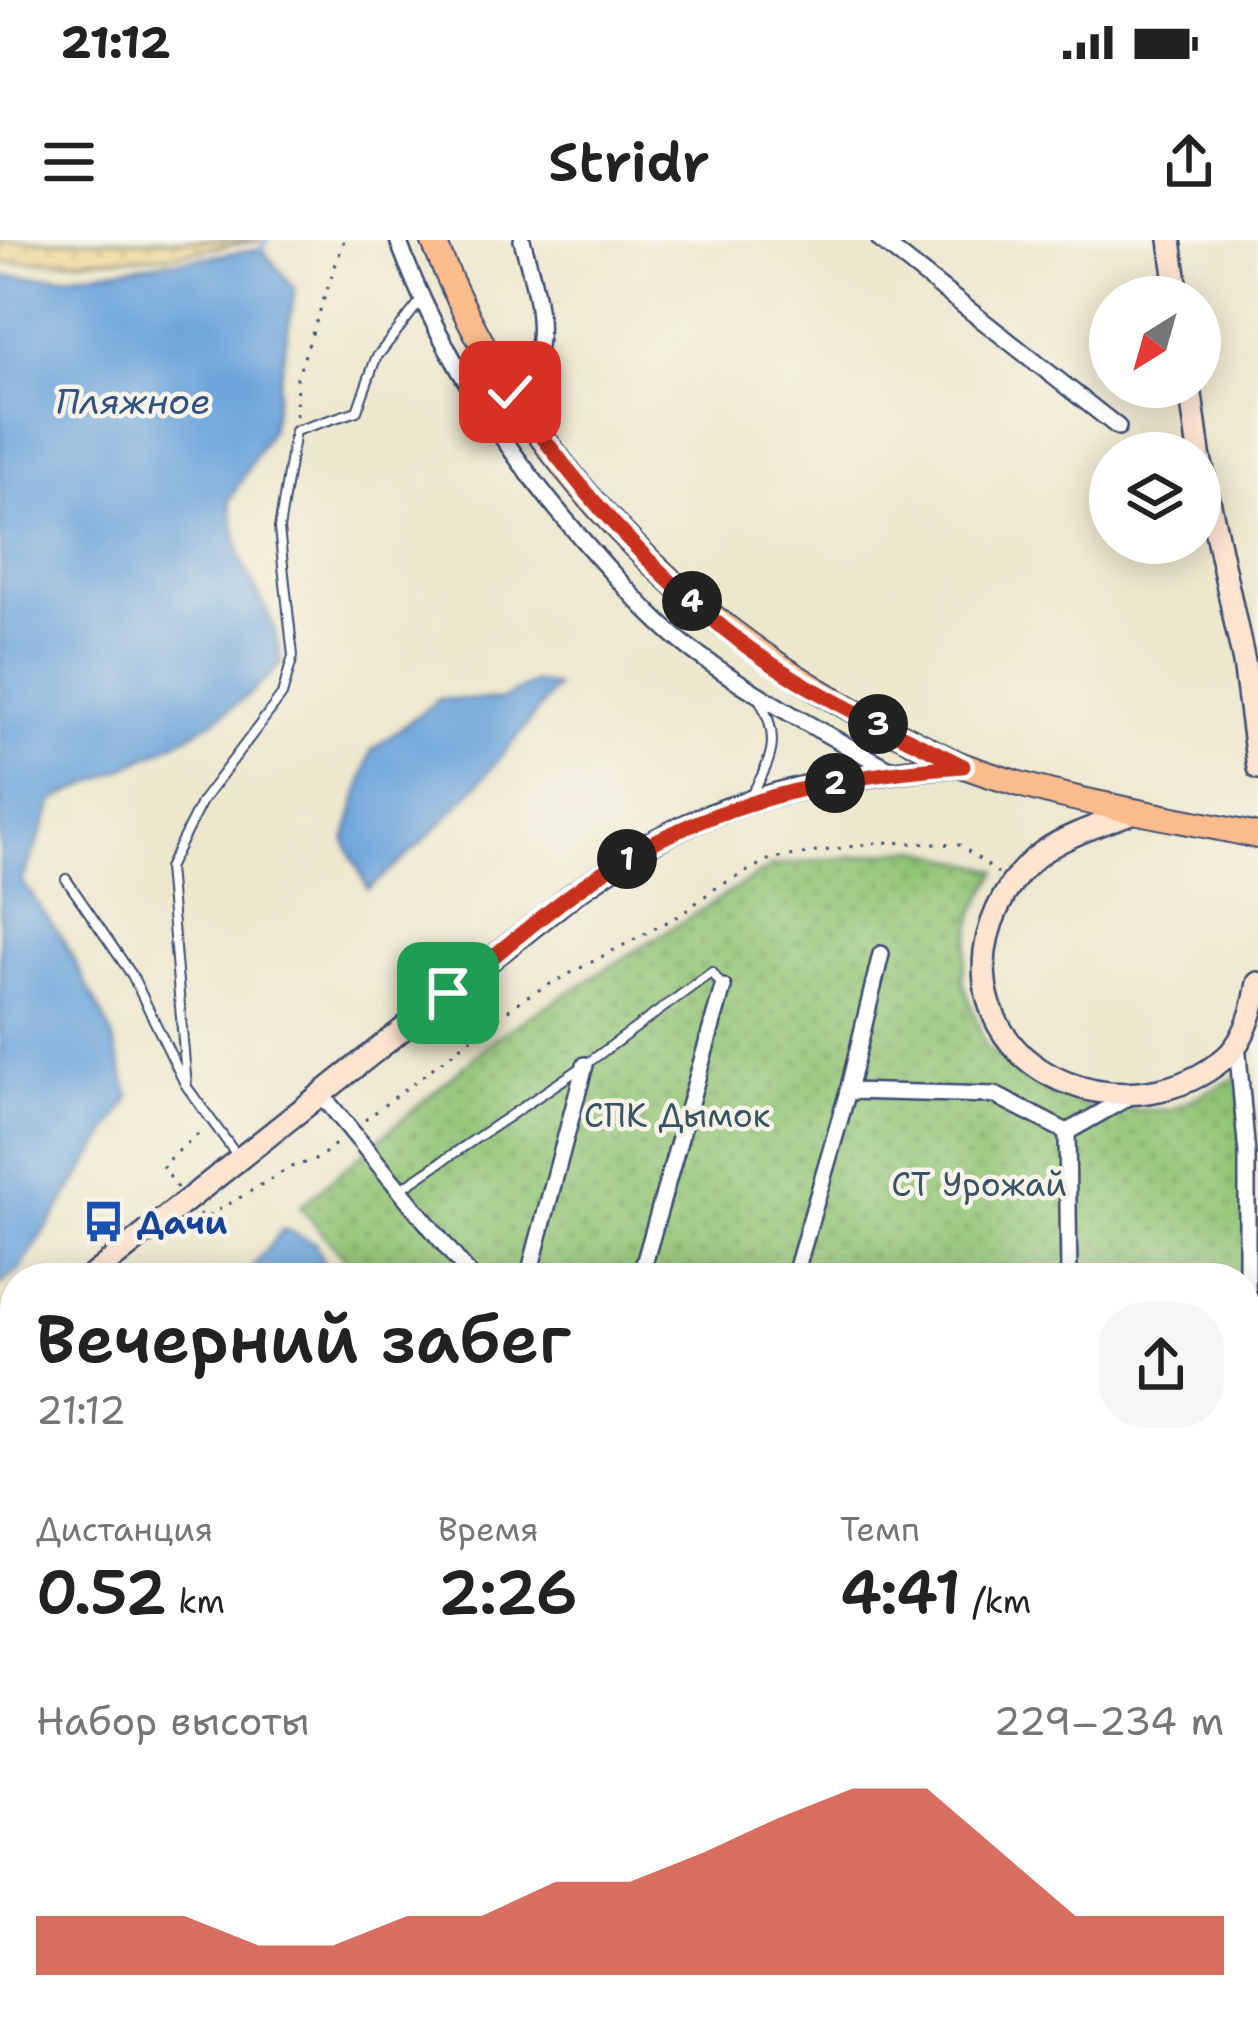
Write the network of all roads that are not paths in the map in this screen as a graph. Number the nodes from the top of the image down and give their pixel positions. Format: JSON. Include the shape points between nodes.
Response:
{"nodes":[{"id":1,"x":398,"y":240,"type":"edge"},
{"id":2,"x":433,"y":240,"type":"edge"},
{"id":3,"x":522,"y":240,"type":"edge"},
{"id":4,"x":880,"y":240,"type":"edge"},
{"id":5,"x":1170,"y":240,"type":"edge"},
{"id":6,"x":1175,"y":276,"type":"edge"},
{"id":7,"x":423,"y":298,"type":"junction"},
{"id":8,"x":510,"y":392,"type":"junction"},
{"id":9,"x":1118,"y":427,"type":"dead end"},
{"id":10,"x":1221,"y":554,"type":"edge"},
{"id":11,"x":747,"y":686,"type":"junction"},
{"id":12,"x":963,"y":766,"type":"junction"},
{"id":13,"x":1258,"y":768,"type":"edge"},
{"id":14,"x":893,"y":771,"type":"junction"},
{"id":15,"x":747,"y":802,"type":"junction"},
{"id":16,"x":1138,"y":810,"type":"junction"},
{"id":17,"x":1258,"y":836,"type":"edge"},
{"id":18,"x":66,"y":879,"type":"dead end"},
{"id":19,"x":881,"y":954,"type":"dead end"},
{"id":20,"x":1258,"y":983,"type":"edge"},
{"id":21,"x":723,"y":987,"type":"joint"},
{"id":22,"x":1237,"y":1041,"type":"junction"},
{"id":23,"x":585,"y":1065,"type":"junction"},
{"id":24,"x":187,"y":1087,"type":"junction"},
{"id":25,"x":848,"y":1091,"type":"junction"},
{"id":26,"x":321,"y":1094,"type":"junction"},
{"id":27,"x":1134,"y":1094,"type":"junction"},
{"id":28,"x":1067,"y":1132,"type":"junction"},
{"id":29,"x":241,"y":1160,"type":"junction"},
{"id":30,"x":401,"y":1189,"type":"junction"},
{"id":31,"x":108,"y":1263,"type":"edge"},
{"id":32,"x":460,"y":1263,"type":"edge"},
{"id":33,"x":532,"y":1263,"type":"edge"},
{"id":34,"x":644,"y":1263,"type":"edge"},
{"id":35,"x":798,"y":1263,"type":"edge"},
{"id":36,"x":1069,"y":1263,"type":"edge"},
{"id":37,"x":1247,"y":1263,"type":"edge"}],
"edges":[{"from":1,"to":7,"type":"street"},
{"from":2,"to":8,"type":"main road"},
{"from":3,"to":8,"type":"street","via":[[538,303],[538,351],[531,372]]},
{"from":4,"to":9,"type":"street"},
{"from":5,"to":6,"type":"main road"},
{"from":7,"to":11,"type":"street","via":[[461,377],[567,523],[692,651]]},
{"from":7,"to":24,"type":"lane","via":[[376,358],[357,411],[295,431],[279,529],[293,656],[282,695],[202,801],[169,868]]},
{"from":8,"to":12,"type":"main road","via":[[592,504],[748,648]]},
{"from":10,"to":13,"type":"main road"},
{"from":11,"to":14,"type":"street"},
{"from":11,"to":15,"type":"lane","via":[[773,734],[770,762]]},
{"from":12,"to":14,"type":"main road"},
{"from":12,"to":16,"type":"main road"},
{"from":14,"to":15,"type":"main road"},
{"from":15,"to":26,"type":"main road","via":[[656,841],[576,892]]},
{"from":16,"to":17,"type":"main road"},
{"from":16,"to":27,"type":"main road","via":[[1042,852],[988,923],[984,965],[987,1006],[1005,1040],[1035,1067],[1079,1088]]},
{"from":18,"to":24,"type":"lane","via":[[132,975]]},
{"from":19,"to":25,"type":"street"},
{"from":20,"to":22,"type":"main road"},
{"from":21,"to":23,"type":"lane","via":[[712,972]]},
{"from":21,"to":34,"type":"street"},
{"from":22,"to":27,"type":"main road","via":[[1186,1084]]},
{"from":22,"to":37,"type":"street"},
{"from":23,"to":30,"type":"lane"},
{"from":23,"to":33,"type":"street"},
{"from":24,"to":29,"type":"lane"},
{"from":25,"to":28,"type":"street","via":[[995,1095]]},
{"from":25,"to":35,"type":"street"},
{"from":26,"to":29,"type":"main road"},
{"from":26,"to":30,"type":"street"},
{"from":27,"to":28,"type":"street"},
{"from":28,"to":36,"type":"street"},
{"from":29,"to":31,"type":"main road"},
{"from":30,"to":32,"type":"street"}]}
